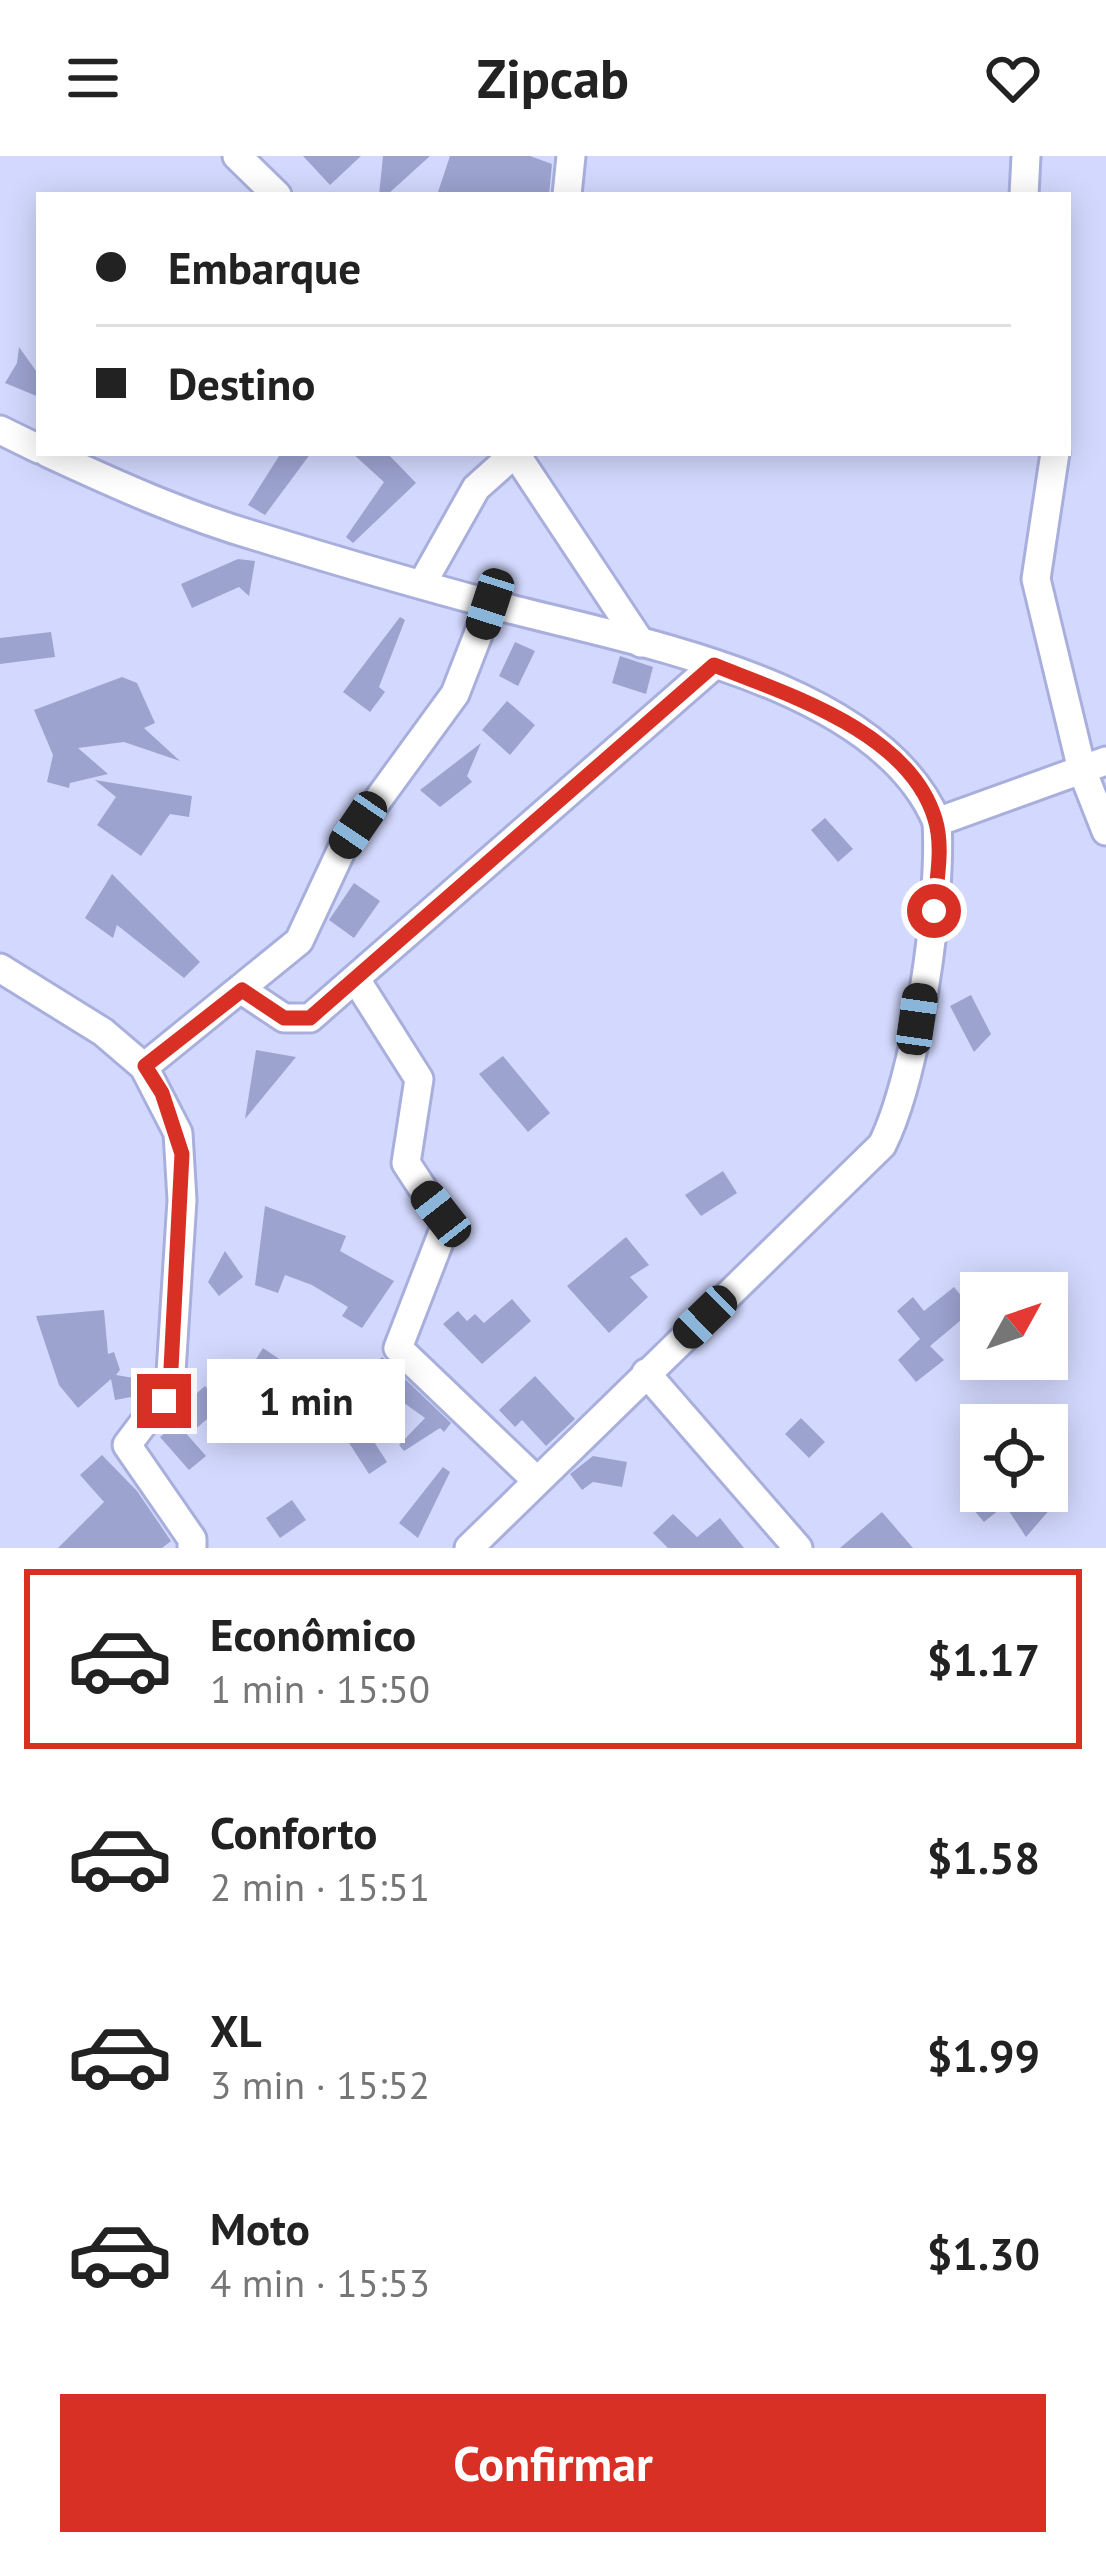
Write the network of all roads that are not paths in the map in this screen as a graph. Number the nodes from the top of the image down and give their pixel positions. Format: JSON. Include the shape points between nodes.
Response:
{"nodes":[{"id":1,"x":238,"y":156,"type":"edge"},
{"id":2,"x":571,"y":156,"type":"edge"},
{"id":3,"x":1026,"y":156,"type":"edge"},
{"id":4,"x":274,"y":192,"type":"edge"},
{"id":5,"x":567,"y":192,"type":"edge"},
{"id":6,"x":1024,"y":192,"type":"edge"},
{"id":7,"x":0,"y":430,"type":"edge"},
{"id":8,"x":36,"y":447,"type":"edge"},
{"id":9,"x":54,"y":456,"type":"edge"},
{"id":10,"x":512,"y":456,"type":"edge"},
{"id":11,"x":517,"y":456,"type":"edge"},
{"id":12,"x":1055,"y":456,"type":"edge"},
{"id":13,"x":422,"y":584,"type":"junction"},
{"id":14,"x":490,"y":604,"type":"junction"},
{"id":15,"x":641,"y":643,"type":"junction"},
{"id":16,"x":714,"y":665,"type":"junction"},
{"id":17,"x":1094,"y":766,"type":"edge"},
{"id":18,"x":937,"y":822,"type":"junction"},
{"id":19,"x":1106,"y":831,"type":"edge"},
{"id":20,"x":0,"y":968,"type":"edge"},
{"id":21,"x":357,"y":981,"type":"junction"},
{"id":22,"x":242,"y":990,"type":"junction"},
{"id":23,"x":145,"y":1066,"type":"junction"},
{"id":24,"x":646,"y":1373,"type":"junction"},
{"id":25,"x":536,"y":1480,"type":"junction"},
{"id":26,"x":192,"y":1548,"type":"edge"},
{"id":27,"x":469,"y":1548,"type":"edge"},
{"id":28,"x":798,"y":1548,"type":"edge"}],
"edges":[{"from":1,"to":4,"type":"street"},
{"from":2,"to":5,"type":"street"},
{"from":3,"to":6,"type":"street"},
{"from":7,"to":8,"type":"street"},
{"from":9,"to":13,"type":"street","via":[[253,536]]},
{"from":10,"to":13,"type":"street","via":[[476,488]]},
{"from":11,"to":15,"type":"street"},
{"from":12,"to":17,"type":"street","via":[[1036,579]]},
{"from":13,"to":14,"type":"street"},
{"from":14,"to":15,"type":"street"},
{"from":14,"to":22,"type":"street","via":[[455,694],[342,849],[299,941]]},
{"from":15,"to":16,"type":"street"},
{"from":16,"to":18,"type":"street","via":[[799,699],[866,738],[904,767]]},
{"from":16,"to":21,"type":"street"},
{"from":17,"to":18,"type":"street"},
{"from":17,"to":19,"type":"street"},
{"from":18,"to":24,"type":"street","via":[[934,911],[908,1075],[882,1145]]},
{"from":20,"to":23,"type":"street"},
{"from":21,"to":22,"type":"street","via":[[298,1021]]},
{"from":21,"to":25,"type":"street","via":[[418,1079],[406,1163],[446,1224],[398,1348]]},
{"from":22,"to":23,"type":"street"},
{"from":23,"to":26,"type":"street","via":[[178,1132],[182,1200],[170,1388],[127,1451]]},
{"from":24,"to":25,"type":"street"},
{"from":24,"to":28,"type":"street"},
{"from":25,"to":27,"type":"street"}]}
